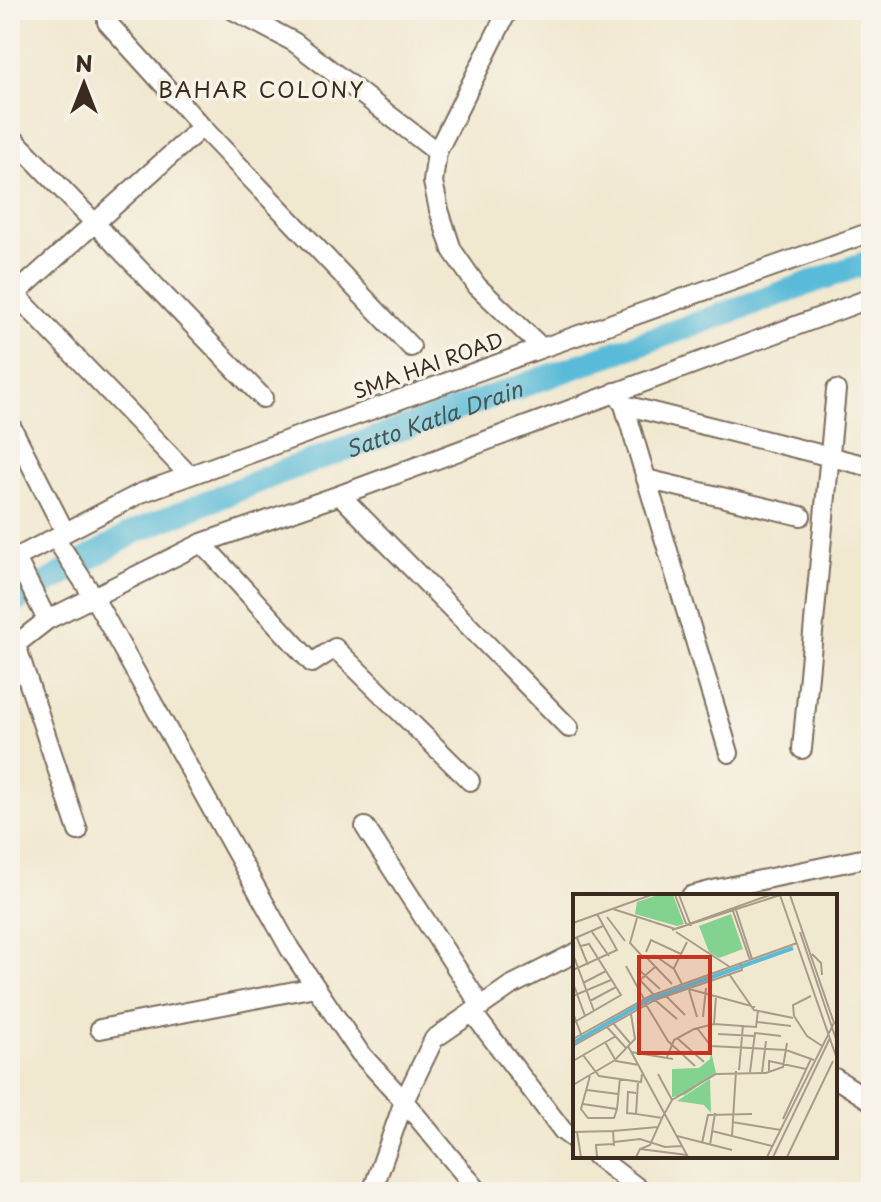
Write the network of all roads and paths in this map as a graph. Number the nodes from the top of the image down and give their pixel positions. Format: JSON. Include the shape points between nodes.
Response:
{"nodes":[{"id":1,"x":233,"y":10,"type":"edge"},
{"id":2,"x":508,"y":10,"type":"edge"},
{"id":3,"x":107,"y":22,"type":"dead end"},
{"id":4,"x":202,"y":127,"type":"junction"},
{"id":5,"x":10,"y":135,"type":"edge"},
{"id":6,"x":437,"y":152,"type":"junction"},
{"id":7,"x":94,"y":223,"type":"junction"},
{"id":8,"x":871,"y":232,"type":"edge"},
{"id":9,"x":871,"y":298,"type":"edge"},
{"id":10,"x":411,"y":347,"type":"dead end"},
{"id":11,"x":542,"y":348,"type":"junction"},
{"id":12,"x":836,"y":390,"type":"dead end"},
{"id":13,"x":263,"y":398,"type":"dead end"},
{"id":14,"x":620,"y":399,"type":"junction"},
{"id":15,"x":10,"y":424,"type":"edge"},
{"id":16,"x":831,"y":457,"type":"junction"},
{"id":17,"x":871,"y":467,"type":"edge"},
{"id":18,"x":189,"y":475,"type":"junction"},
{"id":19,"x":646,"y":479,"type":"junction"},
{"id":20,"x":340,"y":495,"type":"junction"},
{"id":21,"x":801,"y":516,"type":"dead end"},
{"id":22,"x":61,"y":539,"type":"junction"},
{"id":23,"x":202,"y":543,"type":"junction"},
{"id":24,"x":16,"y":564,"type":"edge"},
{"id":25,"x":88,"y":589,"type":"junction"},
{"id":26,"x":47,"y":620,"type":"junction"},
{"id":27,"x":13,"y":647,"type":"edge"},
{"id":28,"x":569,"y":728,"type":"dead end"},
{"id":29,"x":802,"y":749,"type":"dead end"},
{"id":30,"x":729,"y":753,"type":"dead end"},
{"id":31,"x":470,"y":781,"type":"dead end"},
{"id":32,"x":365,"y":827,"type":"dead end"},
{"id":33,"x":78,"y":831,"type":"dead end"},
{"id":34,"x":871,"y":857,"type":"edge"},
{"id":35,"x":720,"y":892,"type":"edge"},
{"id":36,"x":573,"y":954,"type":"edge"},
{"id":37,"x":315,"y":987,"type":"junction"},
{"id":38,"x":476,"y":1009,"type":"junction"},
{"id":39,"x":100,"y":1029,"type":"dead end"},
{"id":40,"x":837,"y":1079,"type":"edge"},
{"id":41,"x":404,"y":1101,"type":"junction"},
{"id":42,"x":871,"y":1101,"type":"edge"},
{"id":43,"x":573,"y":1138,"type":"edge"},
{"id":44,"x":599,"y":1158,"type":"edge"},
{"id":45,"x":372,"y":1192,"type":"edge"},
{"id":46,"x":479,"y":1192,"type":"edge"},
{"id":47,"x":643,"y":1192,"type":"edge"}],
"edges":[{"from":1,"to":6,"type":"street","via":[[294,42]]},
{"from":2,"to":6,"type":"street"},
{"from":3,"to":4,"type":"street"},
{"from":4,"to":7,"type":"street"},
{"from":4,"to":10,"type":"street"},
{"from":5,"to":7,"type":"street"},
{"from":6,"to":11,"type":"street","via":[[433,182],[452,250],[477,286]]},
{"from":7,"to":13,"type":"street"},
{"from":7,"to":18,"type":"street","via":[[21,289],[21,300]]},
{"from":8,"to":11,"type":"street","name":"SMA HAI ROAD"},
{"from":9,"to":14,"type":"street"},
{"from":11,"to":18,"type":"street","name":"SMA HAI ROAD"},
{"from":12,"to":16,"type":"street"},
{"from":14,"to":16,"type":"street"},
{"from":14,"to":19,"type":"street"},
{"from":14,"to":20,"type":"street"},
{"from":15,"to":22,"type":"street"},
{"from":16,"to":17,"type":"street"},
{"from":16,"to":29,"type":"street"},
{"from":18,"to":22,"type":"street","name":"SMA HAI ROAD","via":[[141,493]]},
{"from":19,"to":21,"type":"street"},
{"from":19,"to":30,"type":"street"},
{"from":20,"to":23,"type":"street"},
{"from":20,"to":28,"type":"street"},
{"from":22,"to":24,"type":"street","name":"SMA HAI ROAD"},
{"from":22,"to":25,"type":"street"},
{"from":23,"to":25,"type":"street"},
{"from":23,"to":31,"type":"street","via":[[312,663],[335,648]]},
{"from":24,"to":26,"type":"street"},
{"from":25,"to":26,"type":"street"},
{"from":25,"to":37,"type":"street"},
{"from":26,"to":27,"type":"street"},
{"from":27,"to":33,"type":"street"},
{"from":32,"to":38,"type":"street"},
{"from":34,"to":35,"type":"street"},
{"from":36,"to":38,"type":"street"},
{"from":37,"to":39,"type":"street"},
{"from":37,"to":41,"type":"street","via":[[360,1053]]},
{"from":38,"to":41,"type":"street","via":[[434,1039]]},
{"from":38,"to":43,"type":"street"},
{"from":40,"to":42,"type":"street"},
{"from":41,"to":45,"type":"street"},
{"from":41,"to":46,"type":"street"},
{"from":44,"to":47,"type":"street"}]}
